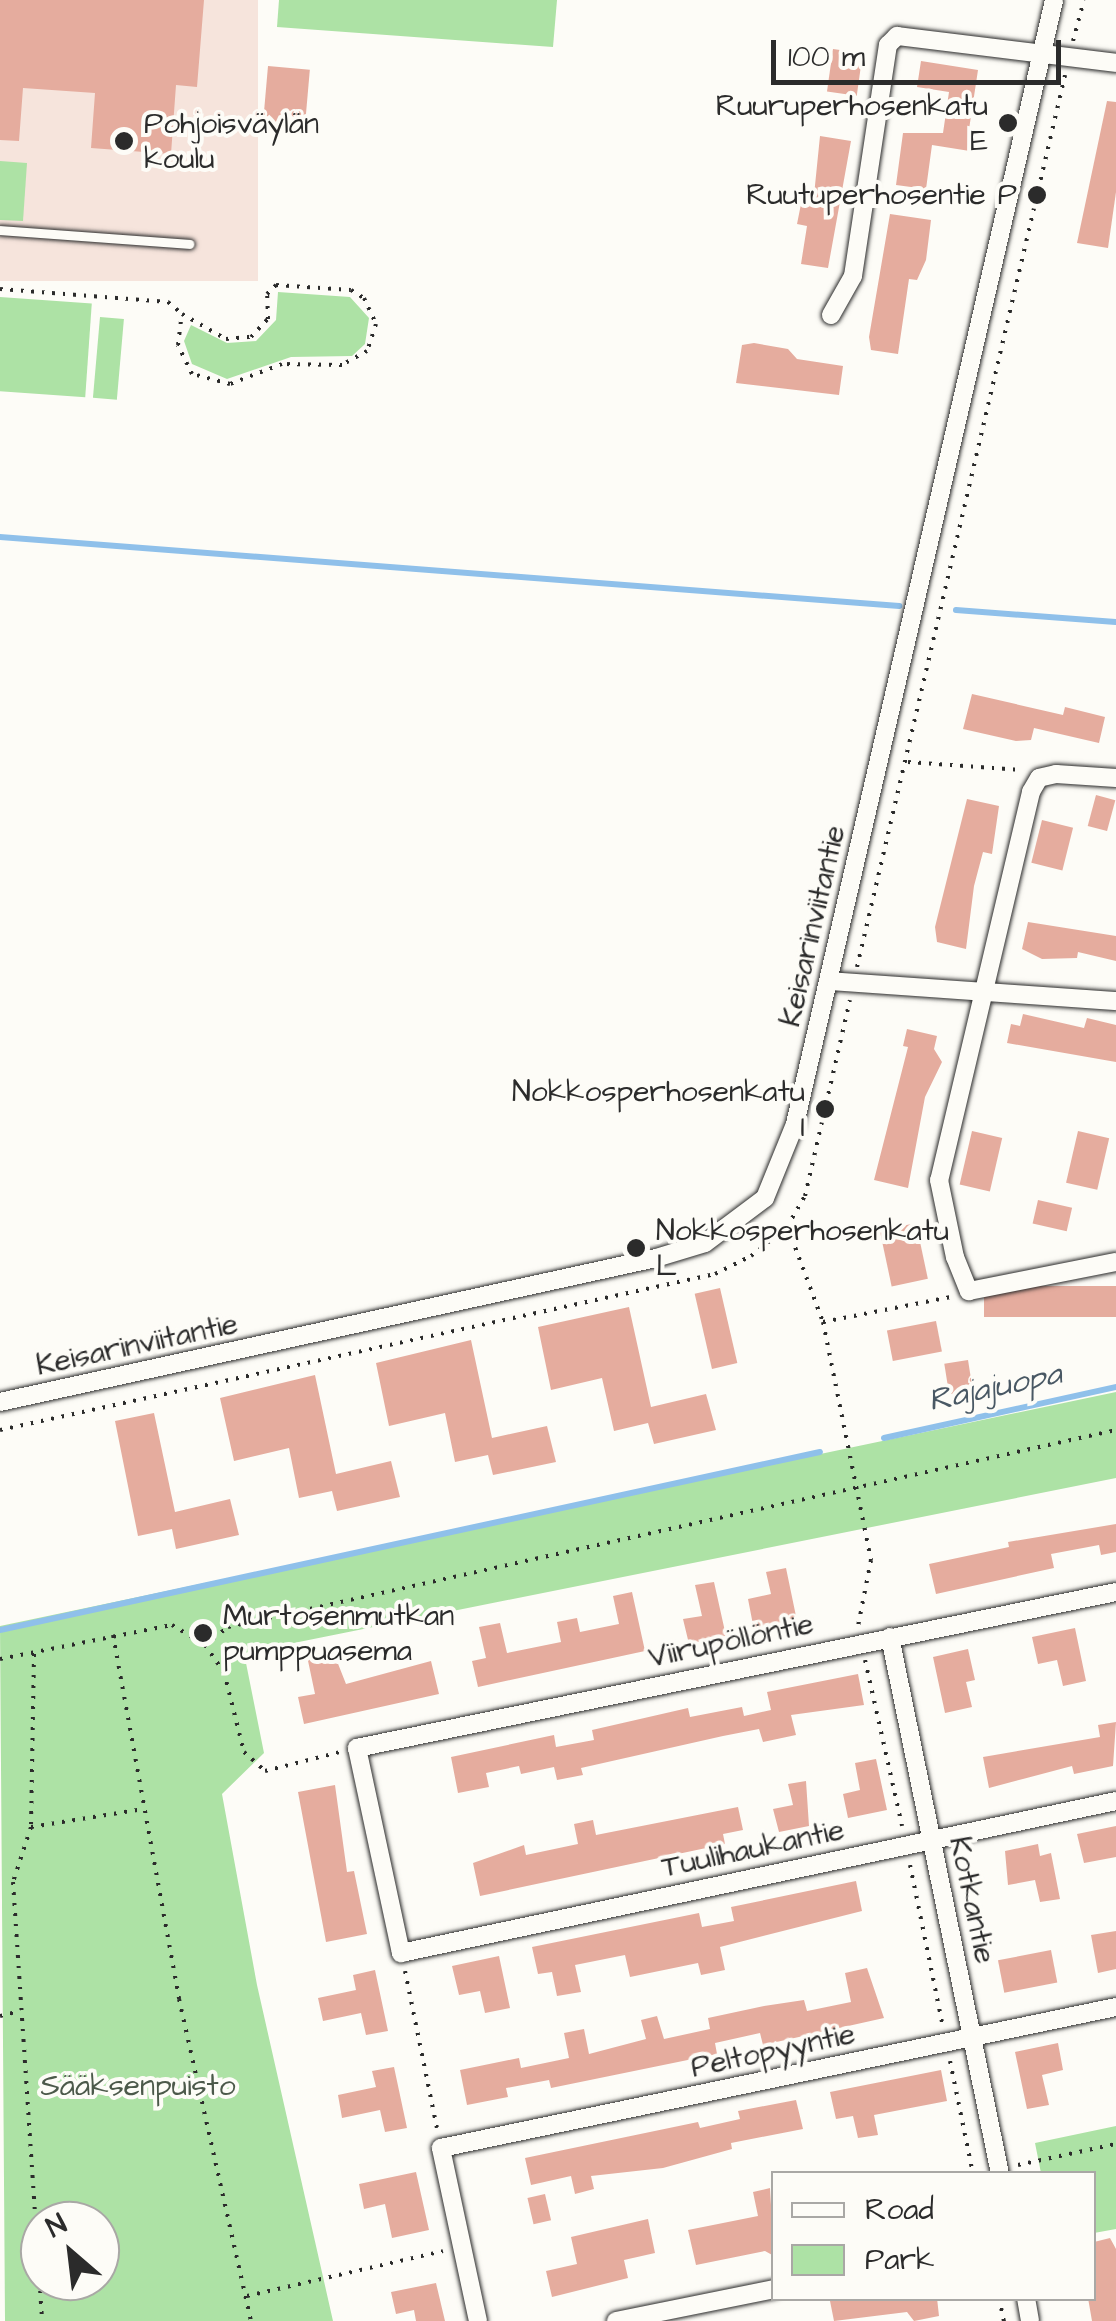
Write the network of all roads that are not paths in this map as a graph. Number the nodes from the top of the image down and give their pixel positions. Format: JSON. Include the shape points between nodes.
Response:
{"nodes":[{"id":1,"x":1054,"y":0,"type":"edge"},
{"id":2,"x":1042,"y":53,"type":"junction"},
{"id":3,"x":1116,"y":63,"type":"edge"},
{"id":4,"x":0,"y":230,"type":"edge"},
{"id":5,"x":189,"y":244,"type":"dead end"},
{"id":6,"x":831,"y":316,"type":"dead end"},
{"id":7,"x":1116,"y":778,"type":"edge"},
{"id":8,"x":829,"y":981,"type":"junction"},
{"id":9,"x":982,"y":990,"type":"junction"},
{"id":10,"x":1116,"y":1002,"type":"edge"},
{"id":11,"x":1116,"y":1262,"type":"edge"},
{"id":12,"x":0,"y":1402,"type":"edge"},
{"id":13,"x":1116,"y":1592,"type":"edge"},
{"id":14,"x":890,"y":1637,"type":"junction"},
{"id":15,"x":1116,"y":1802,"type":"edge"},
{"id":16,"x":932,"y":1840,"type":"junction"},
{"id":17,"x":402,"y":1953,"type":"joint"},
{"id":18,"x":1116,"y":2007,"type":"edge"},
{"id":19,"x":973,"y":2037,"type":"junction"},
{"id":20,"x":999,"y":2171,"type":"edge"},
{"id":21,"x":771,"y":2290,"type":"edge"},
{"id":22,"x":478,"y":2321,"type":"edge"},
{"id":23,"x":616,"y":2321,"type":"edge"}],
"edges":[{"from":1,"to":2,"type":"street","name":"Keisarinviitantie"},
{"from":2,"to":3,"type":"street"},
{"from":2,"to":6,"type":"street","via":[[926,37],[897,36],[888,45],[852,276]]},
{"from":2,"to":8,"type":"street","name":"Keisarinviitantie"},
{"from":4,"to":5,"type":"lane"},
{"from":7,"to":9,"type":"street","via":[[1039,778]]},
{"from":8,"to":9,"type":"street"},
{"from":8,"to":12,"type":"street","name":"Keisarinviitantie","via":[[778,1176],[744,1220],[705,1243]]},
{"from":9,"to":10,"type":"street"},
{"from":9,"to":11,"type":"street","via":[[939,1180],[969,1291]]},
{"from":13,"to":14,"type":"street","name":"Viirupöllöntie"},
{"from":14,"to":16,"type":"street","name":"Kotkantie"},
{"from":14,"to":17,"type":"street","name":"Viirupöllöntie","via":[[357,1748]]},
{"from":15,"to":16,"type":"street","name":"Tuulihaukantie"},
{"from":16,"to":17,"type":"street","name":"Tuulihaukantie"},
{"from":16,"to":19,"type":"street","name":"Kotkantie"},
{"from":18,"to":19,"type":"street","name":"Peltopyyntie"},
{"from":19,"to":20,"type":"street","name":"Kotkantie"},
{"from":19,"to":22,"type":"street","name":"Peltopyyntie","via":[[441,2148]]},
{"from":21,"to":23,"type":"street"}]}
